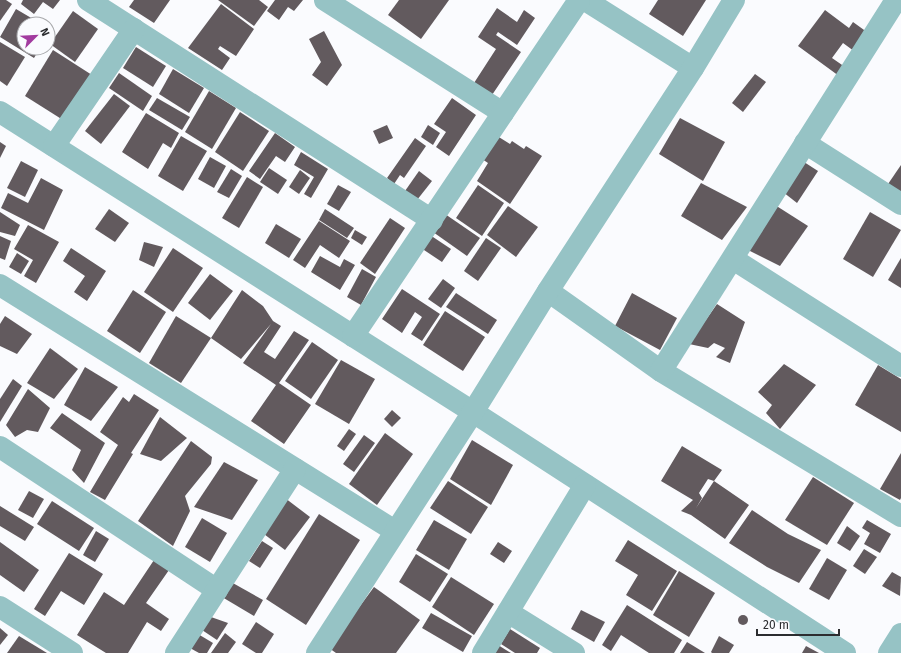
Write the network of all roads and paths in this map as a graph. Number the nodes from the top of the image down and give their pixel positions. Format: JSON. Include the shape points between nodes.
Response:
{"nodes":[{"id":1,"x":88,"y":0,"type":"edge"},
{"id":2,"x":325,"y":0,"type":"edge"},
{"id":3,"x":579,"y":0,"type":"edge"},
{"id":4,"x":585,"y":0,"type":"edge"},
{"id":5,"x":734,"y":0,"type":"edge"},
{"id":6,"x":890,"y":7,"type":"edge"},
{"id":7,"x":134,"y":29,"type":"junction"},
{"id":8,"x":693,"y":68,"type":"junction"},
{"id":9,"x":0,"y":112,"type":"edge"},
{"id":10,"x":503,"y":114,"type":"junction"},
{"id":11,"x":806,"y":143,"type":"junction"},
{"id":12,"x":54,"y":146,"type":"junction"},
{"id":13,"x":901,"y":204,"type":"edge"},
{"id":14,"x":432,"y":220,"type":"junction"},
{"id":15,"x":733,"y":259,"type":"junction"},
{"id":16,"x":0,"y":285,"type":"edge"},
{"id":17,"x":548,"y":291,"type":"junction"},
{"id":18,"x":354,"y":336,"type":"junction"},
{"id":19,"x":901,"y":366,"type":"edge"},
{"id":20,"x":661,"y":372,"type":"junction"},
{"id":21,"x":472,"y":412,"type":"junction"},
{"id":22,"x":0,"y":447,"type":"edge"},
{"id":23,"x":295,"y":469,"type":"junction"},
{"id":24,"x":586,"y":485,"type":"junction"},
{"id":25,"x":901,"y":516,"type":"edge"},
{"id":26,"x":395,"y":531,"type":"junction"},
{"id":27,"x":217,"y":590,"type":"junction"},
{"id":28,"x":0,"y":607,"type":"edge"},
{"id":29,"x":508,"y":612,"type":"junction"},
{"id":30,"x":901,"y":634,"type":"edge"},
{"id":31,"x":72,"y":653,"type":"edge"},
{"id":32,"x":176,"y":653,"type":"edge"},
{"id":33,"x":317,"y":653,"type":"edge"},
{"id":34,"x":483,"y":653,"type":"edge"},
{"id":35,"x":574,"y":653,"type":"edge"},
{"id":36,"x":845,"y":653,"type":"edge"},
{"id":37,"x":889,"y":653,"type":"edge"}],
"edges":[{"from":1,"to":7,"type":"street"},
{"from":2,"to":10,"type":"street"},
{"from":3,"to":10,"type":"street"},
{"from":4,"to":8,"type":"street"},
{"from":5,"to":8,"type":"street"},
{"from":6,"to":11,"type":"street"},
{"from":7,"to":12,"type":"street"},
{"from":7,"to":14,"type":"street"},
{"from":8,"to":17,"type":"street"},
{"from":9,"to":12,"type":"street"},
{"from":10,"to":14,"type":"street"},
{"from":11,"to":13,"type":"street"},
{"from":11,"to":15,"type":"street"},
{"from":12,"to":18,"type":"street"},
{"from":14,"to":18,"type":"street"},
{"from":15,"to":19,"type":"street"},
{"from":15,"to":20,"type":"street"},
{"from":16,"to":23,"type":"street"},
{"from":17,"to":20,"type":"street"},
{"from":17,"to":21,"type":"street"},
{"from":18,"to":21,"type":"street"},
{"from":20,"to":25,"type":"street"},
{"from":21,"to":24,"type":"street"},
{"from":21,"to":26,"type":"street"},
{"from":22,"to":27,"type":"street"},
{"from":23,"to":26,"type":"street"},
{"from":23,"to":27,"type":"street"},
{"from":24,"to":29,"type":"street"},
{"from":24,"to":36,"type":"street"},
{"from":26,"to":33,"type":"street"},
{"from":27,"to":32,"type":"street"},
{"from":28,"to":31,"type":"street"},
{"from":29,"to":34,"type":"street"},
{"from":29,"to":35,"type":"street"},
{"from":30,"to":37,"type":"street"}]}
